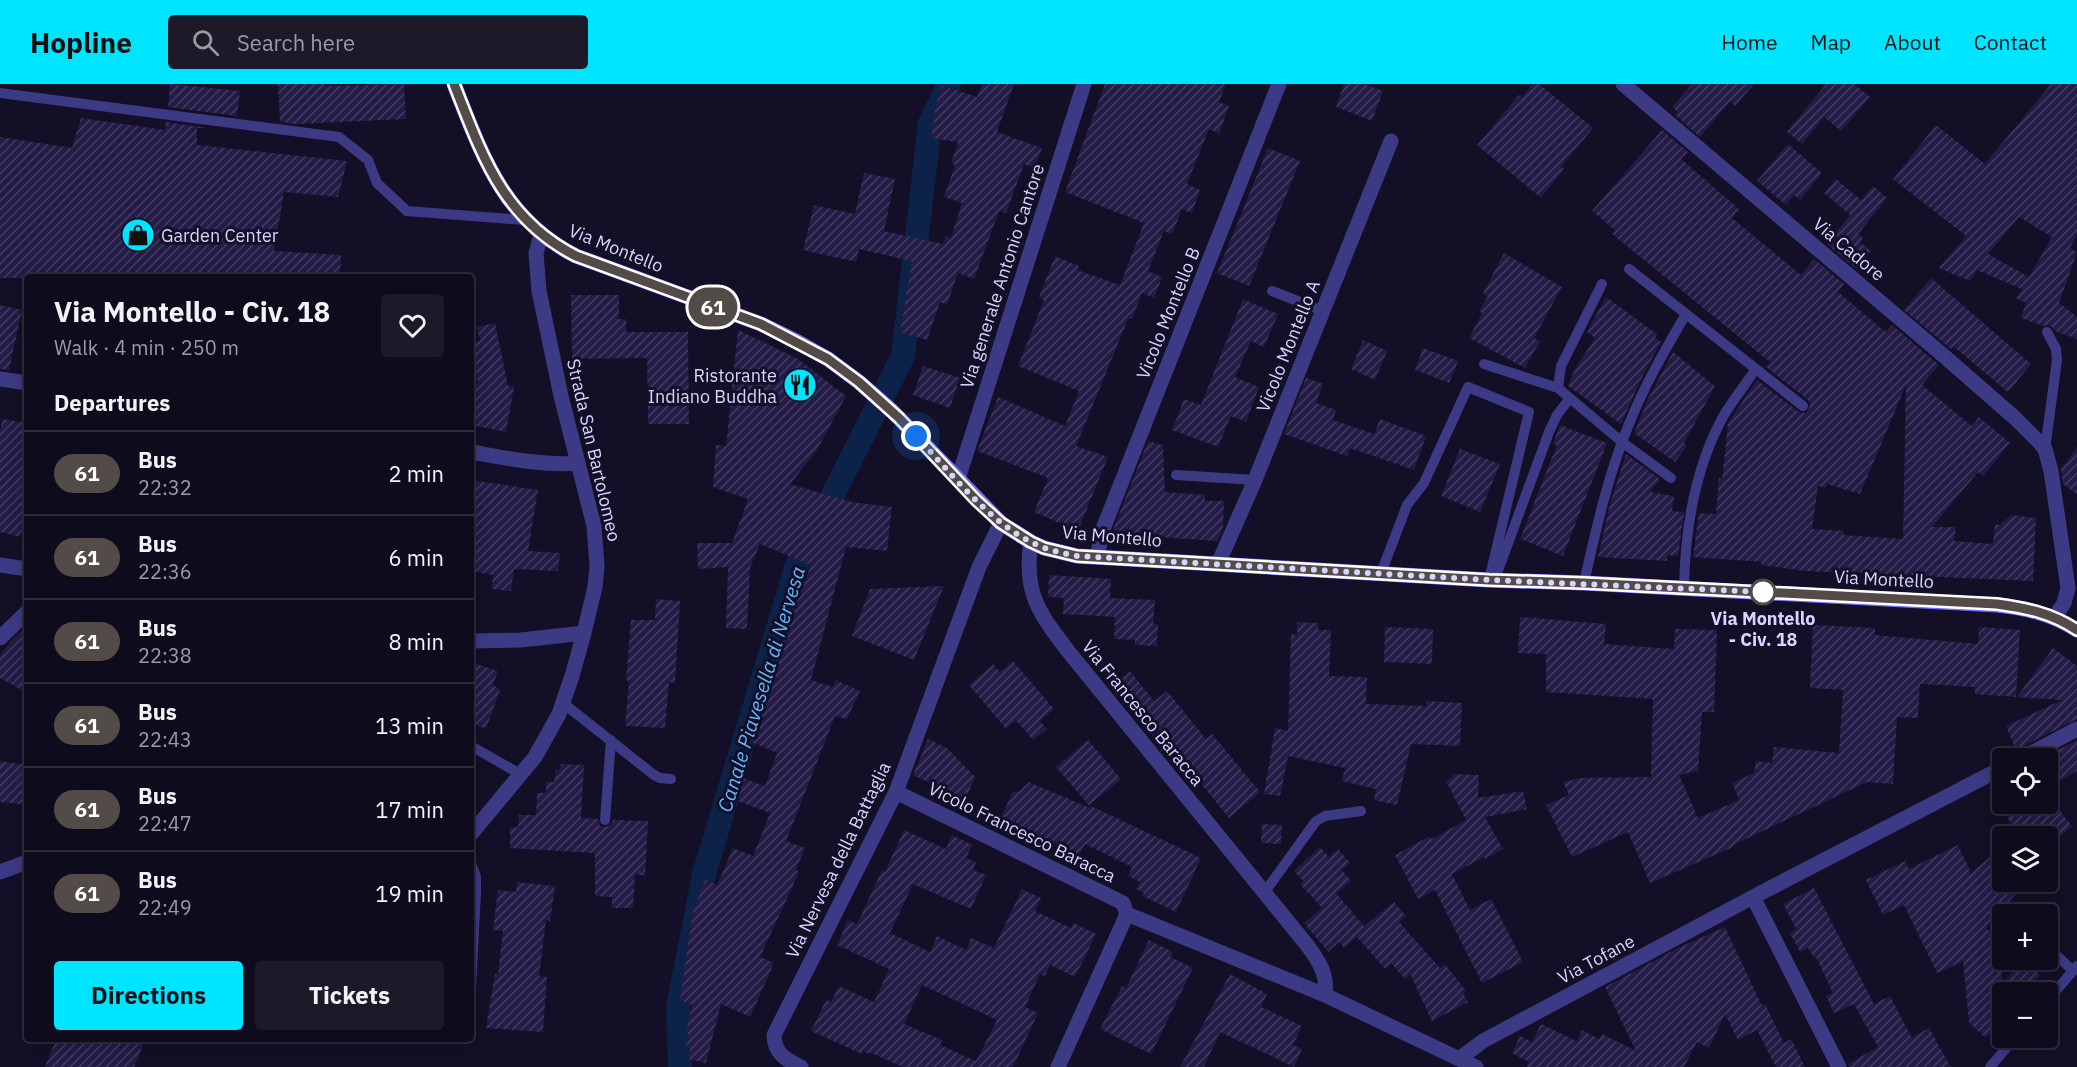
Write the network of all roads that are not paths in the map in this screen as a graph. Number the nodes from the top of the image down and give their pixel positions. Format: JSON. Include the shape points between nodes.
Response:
{"nodes":[{"id":1,"x":454,"y":84,"type":"edge"},
{"id":2,"x":1084,"y":84,"type":"edge"},
{"id":3,"x":1279,"y":84,"type":"edge"},
{"id":4,"x":1623,"y":84,"type":"edge"},
{"id":5,"x":0,"y":93,"type":"edge"},
{"id":6,"x":1391,"y":141,"type":"dead end"},
{"id":7,"x":525,"y":220,"type":"junction"},
{"id":8,"x":541,"y":235,"type":"junction"},
{"id":9,"x":1629,"y":269,"type":"dead end"},
{"id":10,"x":1602,"y":284,"type":"dead end"},
{"id":11,"x":1272,"y":291,"type":"dead end"},
{"id":12,"x":1323,"y":311,"type":"junction"},
{"id":13,"x":1686,"y":314,"type":"junction"},
{"id":14,"x":2048,"y":332,"type":"dead end"},
{"id":15,"x":1484,"y":364,"type":"dead end"},
{"id":16,"x":1755,"y":370,"type":"junction"},
{"id":17,"x":0,"y":379,"type":"edge"},
{"id":18,"x":24,"y":383,"type":"edge"},
{"id":19,"x":1558,"y":387,"type":"junction"},
{"id":20,"x":1570,"y":398,"type":"junction"},
{"id":21,"x":1803,"y":406,"type":"dead end"},
{"id":22,"x":1622,"y":442,"type":"junction"},
{"id":23,"x":2045,"y":449,"type":"junction"},
{"id":24,"x":474,"y":452,"type":"edge"},
{"id":25,"x":578,"y":463,"type":"junction"},
{"id":26,"x":1176,"y":475,"type":"dead end"},
{"id":27,"x":1671,"y":478,"type":"dead end"},
{"id":28,"x":958,"y":479,"type":"junction"},
{"id":29,"x":1255,"y":480,"type":"junction"},
{"id":30,"x":1001,"y":523,"type":"junction"},
{"id":31,"x":1031,"y":542,"type":"junction"},
{"id":32,"x":1097,"y":557,"type":"junction"},
{"id":33,"x":1218,"y":564,"type":"junction"},
{"id":34,"x":0,"y":565,"type":"edge"},
{"id":35,"x":24,"y":569,"type":"edge"},
{"id":36,"x":1381,"y":573,"type":"junction"},
{"id":37,"x":1492,"y":580,"type":"junction"},
{"id":38,"x":1584,"y":583,"type":"junction"},
{"id":39,"x":1684,"y":588,"type":"junction"},
{"id":40,"x":24,"y":615,"type":"edge"},
{"id":41,"x":2055,"y":617,"type":"junction"},
{"id":42,"x":2077,"y":630,"type":"edge"},
{"id":43,"x":584,"y":633,"type":"junction"},
{"id":44,"x":0,"y":638,"type":"edge"},
{"id":45,"x":474,"y":641,"type":"edge"},
{"id":46,"x":563,"y":703,"type":"junction"},
{"id":47,"x":2077,"y":729,"type":"edge"},
{"id":48,"x":611,"y":740,"type":"junction"},
{"id":49,"x":474,"y":748,"type":"edge"},
{"id":50,"x":2041,"y":748,"type":"edge"},
{"id":51,"x":1992,"y":773,"type":"edge"},
{"id":52,"x":522,"y":775,"type":"junction"},
{"id":53,"x":671,"y":779,"type":"dead end"},
{"id":54,"x":896,"y":792,"type":"junction"},
{"id":55,"x":1362,"y":811,"type":"dead end"},
{"id":56,"x":605,"y":820,"type":"dead end"},
{"id":57,"x":474,"y":831,"type":"edge"},
{"id":58,"x":24,"y":863,"type":"edge"},
{"id":59,"x":474,"y":871,"type":"edge"},
{"id":60,"x":0,"y":872,"type":"edge"},
{"id":61,"x":1264,"y":893,"type":"junction"},
{"id":62,"x":1753,"y":897,"type":"junction"},
{"id":63,"x":1127,"y":914,"type":"junction"},
{"id":64,"x":474,"y":931,"type":"edge"},
{"id":65,"x":2058,"y":955,"type":"edge"},
{"id":66,"x":2075,"y":968,"type":"edge"},
{"id":67,"x":2058,"y":988,"type":"edge"},
{"id":68,"x":1325,"y":995,"type":"junction"},
{"id":69,"x":2006,"y":1048,"type":"edge"},
{"id":70,"x":1459,"y":1059,"type":"junction"},
{"id":71,"x":801,"y":1067,"type":"edge"},
{"id":72,"x":1058,"y":1067,"type":"edge"},
{"id":73,"x":1476,"y":1067,"type":"edge"},
{"id":74,"x":1839,"y":1067,"type":"edge"},
{"id":75,"x":1990,"y":1067,"type":"edge"}],
"edges":[{"from":1,"to":7,"type":"street","name":"Via Montello","via":[[489,171]]},
{"from":2,"to":28,"type":"street","name":"Via generale Antonio Cantore"},
{"from":3,"to":32,"type":"street","name":"Vicolo Montello B","via":[[1103,529]]},
{"from":4,"to":23,"type":"street","name":"Via Cadore","via":[[1986,392]]},
{"from":5,"to":7,"type":"lane","via":[[339,137],[368,160],[377,183],[407,211]]},
{"from":6,"to":12,"type":"street","name":"Vicolo Montello A"},
{"from":7,"to":8,"type":"street","name":"Via Montello"},
{"from":8,"to":25,"type":"street","name":"Strada San Bartolomeo","via":[[536,269]]},
{"from":8,"to":28,"type":"street","name":"Via Montello","via":[[576,256],[761,324],[828,359],[899,418]]},
{"from":9,"to":13,"type":"lane"},
{"from":10,"to":19,"type":"lane","via":[[1561,366]]},
{"from":11,"to":12,"type":"lane"},
{"from":12,"to":29,"type":"street","name":"Vicolo Montello A"},
{"from":13,"to":16,"type":"lane"},
{"from":13,"to":22,"type":"lane","via":[[1652,373]]},
{"from":14,"to":23,"type":"lane","name":"Via Cadore","via":[[2057,360]]},
{"from":15,"to":19,"type":"lane"},
{"from":16,"to":21,"type":"lane"},
{"from":16,"to":39,"type":"lane","via":[[1725,415],[1705,459],[1691,514]]},
{"from":17,"to":18,"type":"street"},
{"from":19,"to":20,"type":"lane"},
{"from":20,"to":22,"type":"lane"},
{"from":20,"to":37,"type":"lane","via":[[1549,432]]},
{"from":22,"to":27,"type":"lane"},
{"from":22,"to":38,"type":"lane","via":[[1597,522]]},
{"from":23,"to":41,"type":"street","name":"Via Cadore","via":[[2068,588]]},
{"from":24,"to":25,"type":"street","via":[[536,462]]},
{"from":25,"to":43,"type":"street","name":"Strada San Bartolomeo","via":[[597,549],[595,587]]},
{"from":26,"to":29,"type":"lane"},
{"from":28,"to":30,"type":"street","name":"Via Montello"},
{"from":29,"to":33,"type":"street","name":"Vicolo Montello A"},
{"from":30,"to":31,"type":"street","name":"Via Montello"},
{"from":30,"to":54,"type":"street","name":"Via Nervesa della Battaglia","via":[[979,567]]},
{"from":31,"to":32,"type":"street","name":"Via Montello","via":[[1064,553]]},
{"from":31,"to":61,"type":"street","name":"Via Francesco Baracca","via":[[1030,586],[1041,614]]},
{"from":32,"to":33,"type":"street","name":"Via Montello"},
{"from":33,"to":36,"type":"street","name":"Via Montello"},
{"from":34,"to":35,"type":"street"},
{"from":36,"to":37,"type":"street","name":"Via Montello"},
{"from":36,"to":37,"type":"lane","via":[[1407,505],[1424,483],[1467,387],[1530,412]]},
{"from":37,"to":38,"type":"street","name":"Via Montello"},
{"from":38,"to":39,"type":"street","name":"Via Montello"},
{"from":39,"to":41,"type":"street","name":"Via Montello","via":[[1997,604]]},
{"from":40,"to":44,"type":"street"},
{"from":41,"to":42,"type":"street","name":"Via Montello"},
{"from":43,"to":45,"type":"street"},
{"from":43,"to":46,"type":"street","name":"Strada San Bartolomeo"},
{"from":46,"to":48,"type":"lane"},
{"from":46,"to":52,"type":"street","name":"Strada San Bartolomeo","via":[[546,741]]},
{"from":47,"to":50,"type":"street"},
{"from":48,"to":53,"type":"lane","via":[[654,775]]},
{"from":48,"to":56,"type":"lane"},
{"from":49,"to":52,"type":"lane"},
{"from":51,"to":62,"type":"street","name":"Via Tofane"},
{"from":52,"to":57,"type":"street","name":"Strada San Bartolomeo"},
{"from":54,"to":63,"type":"street","name":"Vicolo Francesco Baracca","via":[[1124,903]]},
{"from":54,"to":71,"type":"street","name":"Via Nervesa della Battaglia","via":[[774,1035],[774,1044],[783,1058]]},
{"from":55,"to":61,"type":"lane","via":[[1316,821]]},
{"from":58,"to":60,"type":"street"},
{"from":59,"to":64,"type":"lane"},
{"from":61,"to":68,"type":"street","name":"Via Francesco Baracca","via":[[1321,965]]},
{"from":62,"to":70,"type":"street","name":"Via Tofane","via":[[1483,1041]]},
{"from":62,"to":74,"type":"street"},
{"from":63,"to":68,"type":"street","name":"Vicolo Francesco Baracca"},
{"from":63,"to":72,"type":"street"},
{"from":65,"to":66,"type":"lane"},
{"from":66,"to":67,"type":"lane"},
{"from":68,"to":70,"type":"street"},
{"from":69,"to":75,"type":"lane"},
{"from":70,"to":73,"type":"street"}]}
